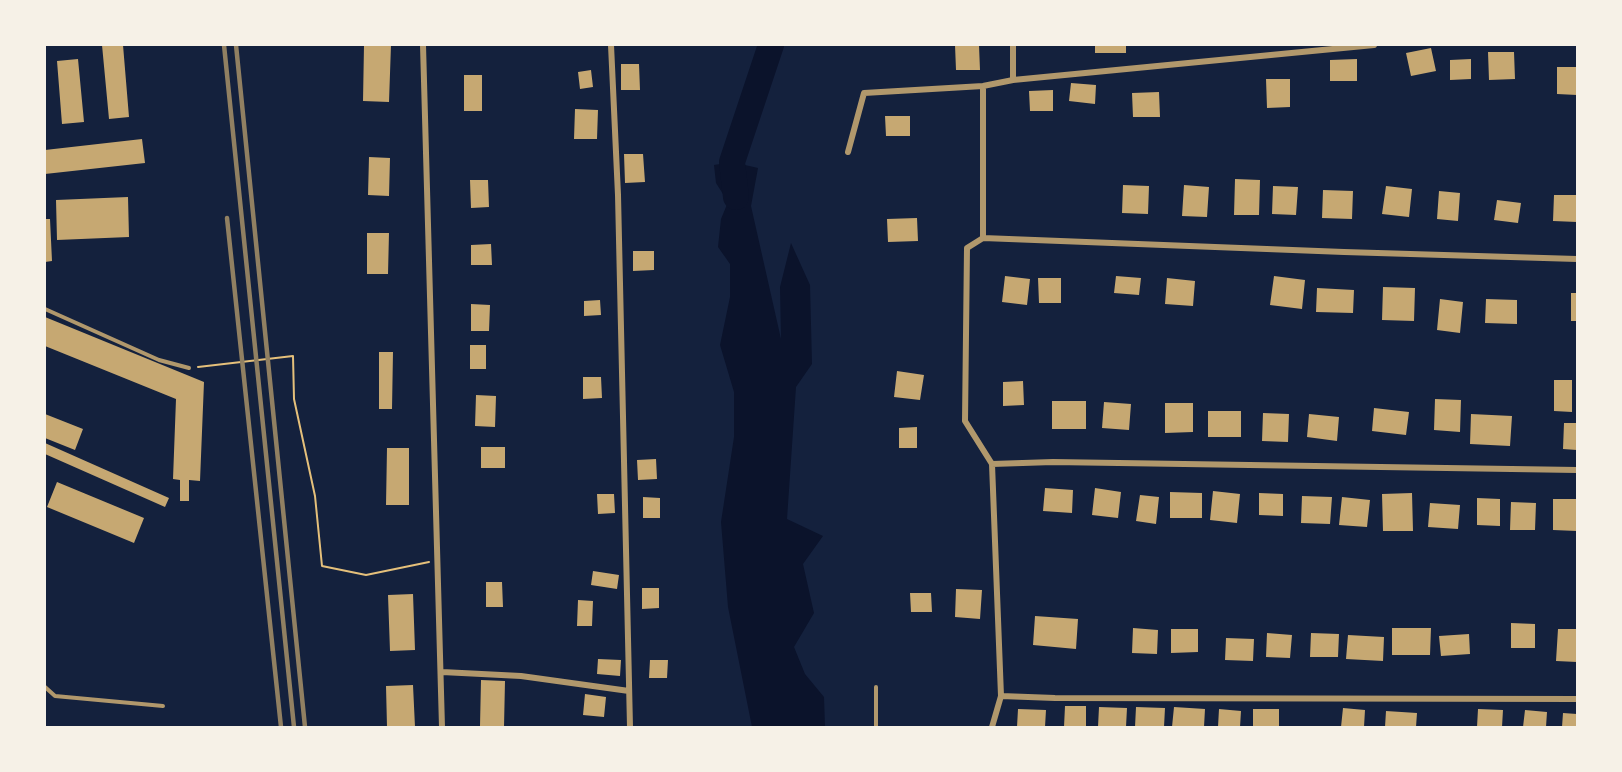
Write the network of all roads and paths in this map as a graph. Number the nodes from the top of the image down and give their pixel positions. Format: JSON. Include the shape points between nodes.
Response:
{"nodes":[{"id":1,"x":423,"y":45,"type":"edge"},
{"id":2,"x":611,"y":45,"type":"edge"},
{"id":3,"x":1013,"y":45,"type":"edge"},
{"id":4,"x":1374,"y":45,"type":"edge"},
{"id":5,"x":1013,"y":80,"type":"junction"},
{"id":6,"x":983,"y":86,"type":"junction"},
{"id":7,"x":848,"y":152,"type":"dead end"},
{"id":8,"x":983,"y":238,"type":"junction"},
{"id":9,"x":1577,"y":259,"type":"edge"},
{"id":10,"x":45,"y":309,"type":"edge"},
{"id":11,"x":189,"y":368,"type":"joint"},
{"id":12,"x":992,"y":464,"type":"junction"},
{"id":13,"x":1577,"y":470,"type":"edge"},
{"id":14,"x":437,"y":560,"type":"junction"},
{"id":15,"x":442,"y":672,"type":"junction"},
{"id":16,"x":45,"y":687,"type":"edge"},
{"id":17,"x":876,"y":687,"type":"dead end"},
{"id":18,"x":629,"y":691,"type":"junction"},
{"id":19,"x":1001,"y":696,"type":"junction"},
{"id":20,"x":1577,"y":699,"type":"edge"},
{"id":21,"x":163,"y":706,"type":"dead end"},
{"id":22,"x":442,"y":727,"type":"edge"},
{"id":23,"x":630,"y":727,"type":"edge"},
{"id":24,"x":876,"y":727,"type":"edge"},
{"id":25,"x":992,"y":727,"type":"edge"}],
"edges":[{"from":1,"to":14,"type":"street"},
{"from":2,"to":18,"type":"street"},
{"from":3,"to":5,"type":"street"},
{"from":4,"to":5,"type":"street"},
{"from":5,"to":6,"type":"street"},
{"from":6,"to":7,"type":"street","via":[[864,93]]},
{"from":6,"to":8,"type":"street"},
{"from":8,"to":9,"type":"street"},
{"from":8,"to":12,"type":"street","via":[[967,248],[965,421]]},
{"from":10,"to":11,"type":"lane","via":[[159,360]]},
{"from":11,"to":14,"type":"path","via":[[293,356],[294,399],[315,496],[322,566],[366,575]]},
{"from":12,"to":13,"type":"street"},
{"from":12,"to":19,"type":"street"},
{"from":14,"to":15,"type":"street"},
{"from":15,"to":18,"type":"street","via":[[521,676]]},
{"from":15,"to":22,"type":"street"},
{"from":16,"to":21,"type":"lane","via":[[55,696]]},
{"from":17,"to":24,"type":"lane"},
{"from":18,"to":23,"type":"street"},
{"from":19,"to":20,"type":"street"},
{"from":19,"to":25,"type":"street"}]}
